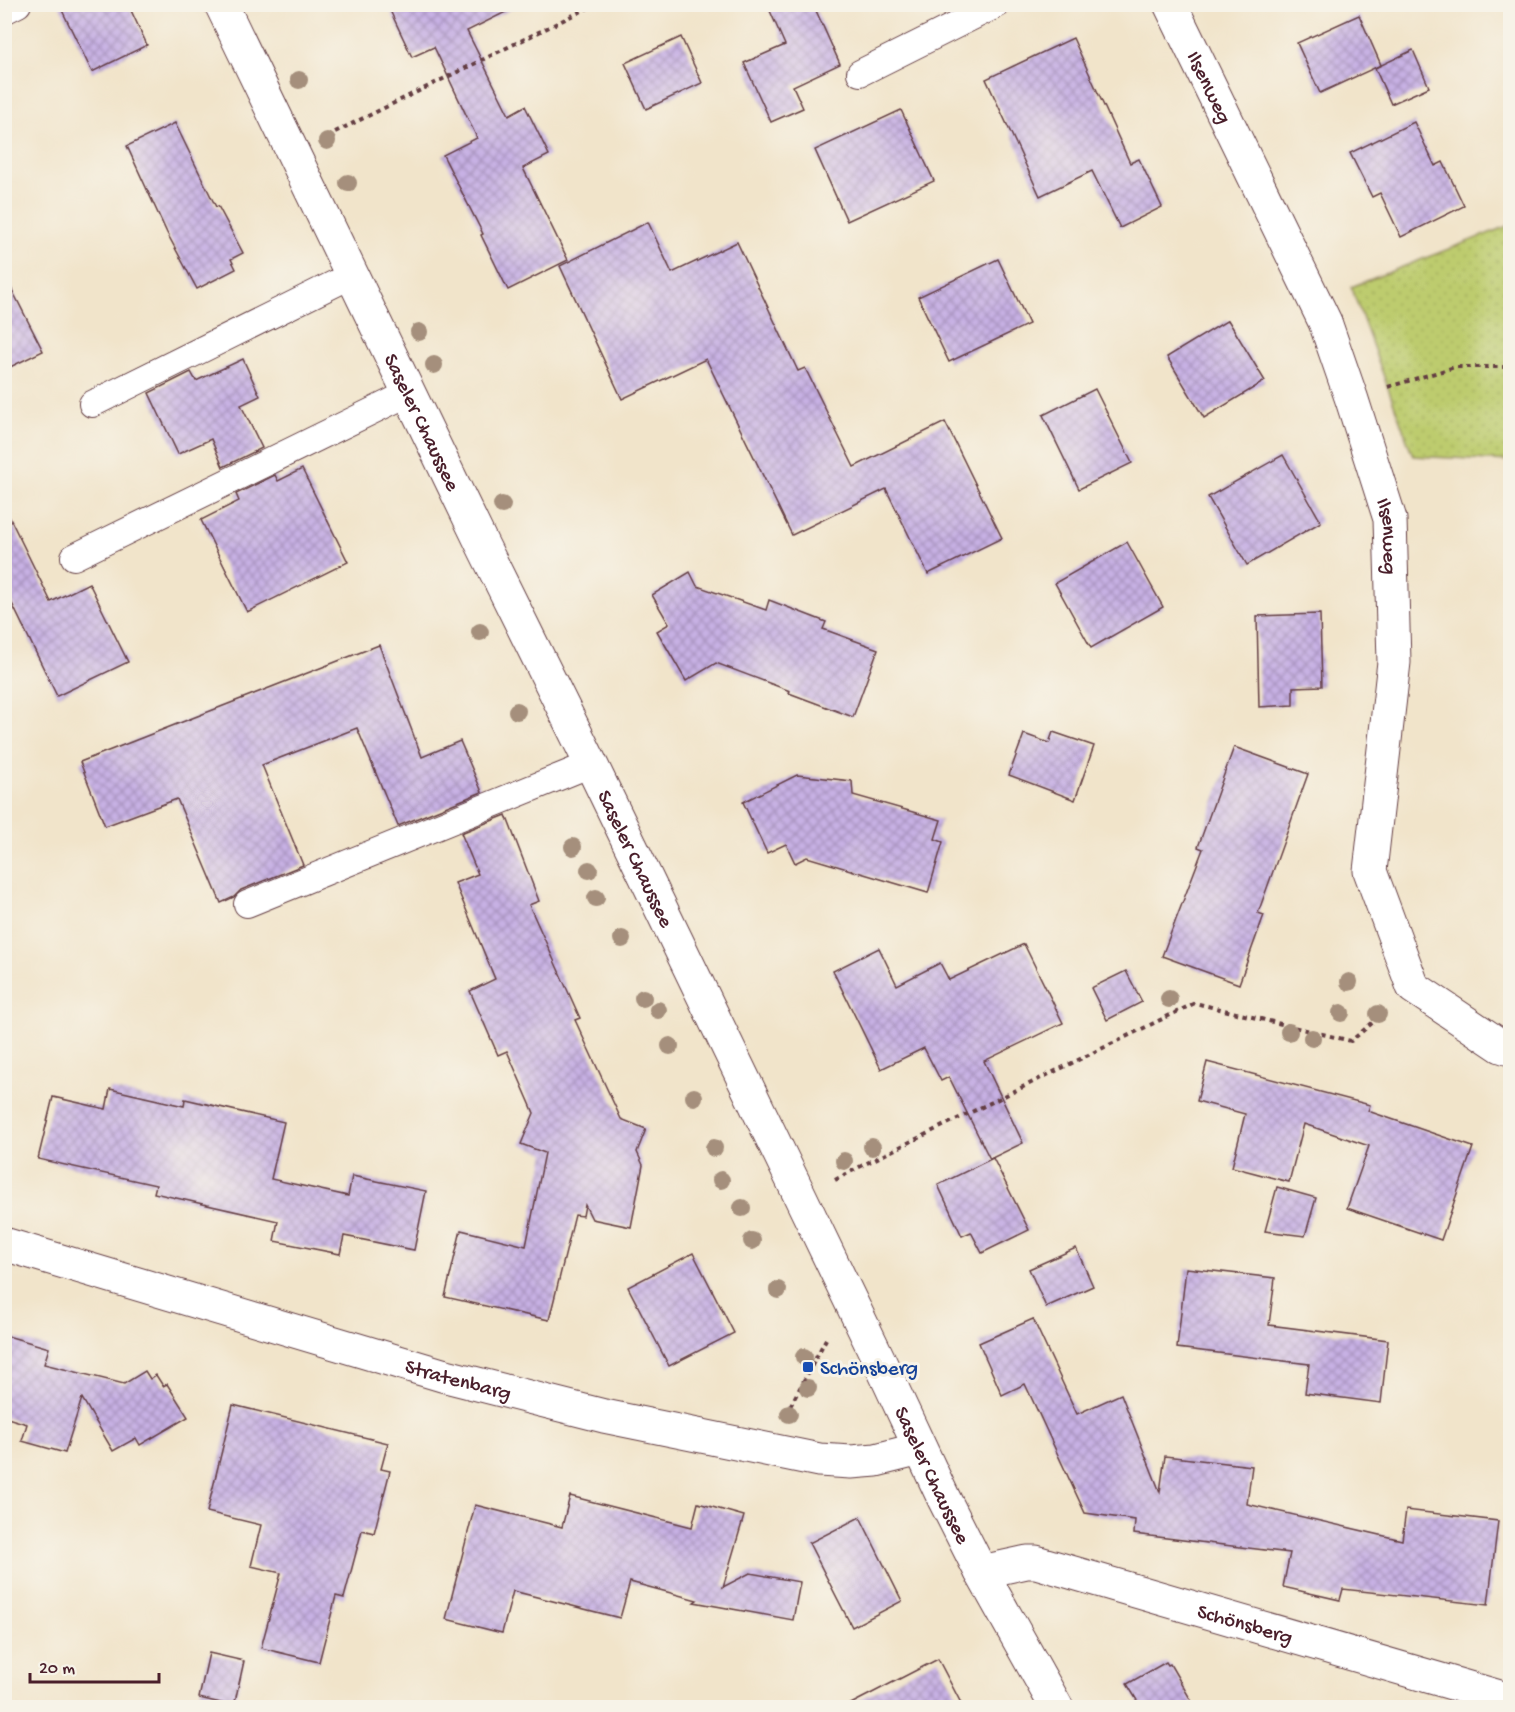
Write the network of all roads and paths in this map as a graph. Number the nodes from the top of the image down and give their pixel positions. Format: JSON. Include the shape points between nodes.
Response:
{"nodes":[{"id":1,"x":18,"y":4,"type":"edge"},
{"id":2,"x":221,"y":4,"type":"edge"},
{"id":3,"x":596,"y":4,"type":"edge"},
{"id":4,"x":998,"y":4,"type":"edge"},
{"id":5,"x":1170,"y":4,"type":"edge"},
{"id":6,"x":4,"y":11,"type":"edge"},
{"id":7,"x":860,"y":73,"type":"dead end"},
{"id":8,"x":293,"y":152,"type":"junction"},
{"id":9,"x":352,"y":274,"type":"junction"},
{"id":10,"x":1510,"y":367,"type":"edge"},
{"id":11,"x":409,"y":393,"type":"junction"},
{"id":12,"x":1352,"y":399,"type":"junction"},
{"id":13,"x":92,"y":404,"type":"dead end"},
{"id":14,"x":74,"y":557,"type":"dead end"},
{"id":15,"x":591,"y":764,"type":"junction"},
{"id":16,"x":247,"y":904,"type":"dead end"},
{"id":17,"x":1413,"y":987,"type":"junction"},
{"id":18,"x":1510,"y":1049,"type":"edge"},
{"id":19,"x":801,"y":1198,"type":"junction"},
{"id":20,"x":4,"y":1244,"type":"edge"},
{"id":21,"x":849,"y":1296,"type":"junction"},
{"id":22,"x":920,"y":1449,"type":"junction"},
{"id":23,"x":767,"y":1450,"type":"junction"},
{"id":24,"x":981,"y":1572,"type":"junction"},
{"id":25,"x":1510,"y":1700,"type":"edge"},
{"id":26,"x":1057,"y":1707,"type":"edge"}],
"edges":[{"from":1,"to":6,"type":"lane"},
{"from":2,"to":8,"type":"street","name":"Saseler Chaussee"},
{"from":3,"to":8,"type":"path"},
{"from":4,"to":7,"type":"lane"},
{"from":5,"to":12,"type":"street","name":"Ilsenweg","via":[[1325,322]]},
{"from":8,"to":9,"type":"street","name":"Saseler Chaussee"},
{"from":9,"to":11,"type":"street","name":"Saseler Chaussee"},
{"from":9,"to":13,"type":"lane"},
{"from":10,"to":12,"type":"path","via":[[1455,367]]},
{"from":11,"to":14,"type":"lane"},
{"from":11,"to":15,"type":"street","name":"Saseler Chaussee"},
{"from":12,"to":17,"type":"street","name":"Ilsenweg","via":[[1390,519],[1394,662],[1370,871]]},
{"from":15,"to":16,"type":"lane"},
{"from":15,"to":19,"type":"street","name":"Saseler Chaussee"},
{"from":17,"to":18,"type":"street"},
{"from":17,"to":19,"type":"path","via":[[1351,1041],[1195,1003]]},
{"from":19,"to":21,"type":"street","name":"Saseler Chaussee"},
{"from":20,"to":23,"type":"street","name":"Stratenbarg","via":[[442,1375],[604,1416]]},
{"from":21,"to":22,"type":"street","name":"Saseler Chaussee"},
{"from":21,"to":23,"type":"path"},
{"from":22,"to":23,"type":"street","name":"Stratenbarg","via":[[851,1462]]},
{"from":22,"to":24,"type":"street","name":"Saseler Chaussee"},
{"from":24,"to":25,"type":"street","name":"Schönsberg","via":[[1036,1562]]},
{"from":24,"to":26,"type":"street","name":"Saseler Chaussee"}]}
